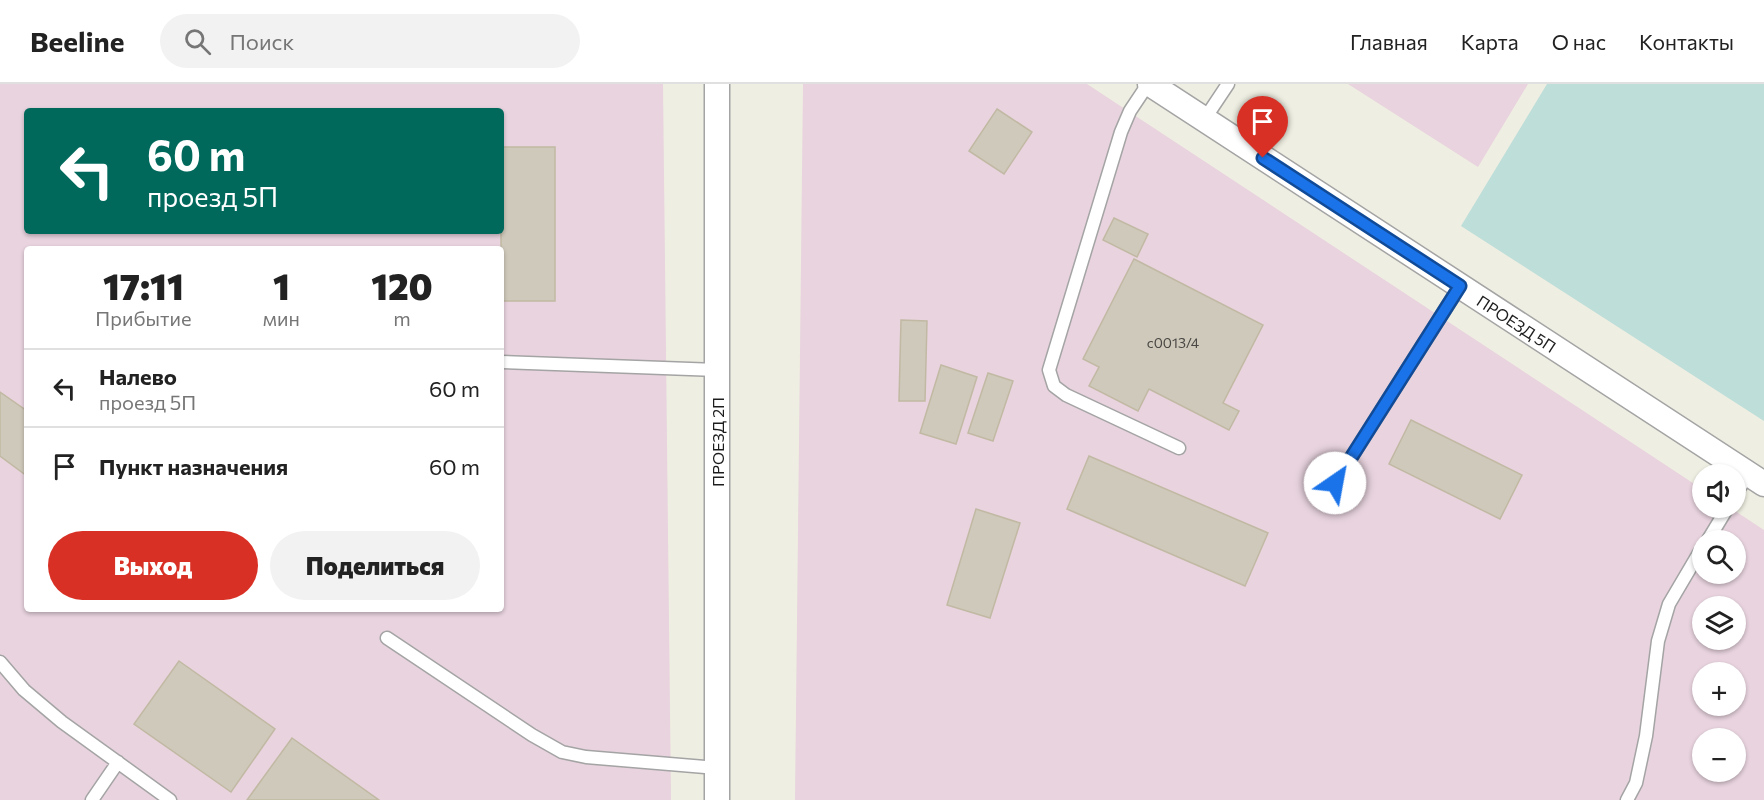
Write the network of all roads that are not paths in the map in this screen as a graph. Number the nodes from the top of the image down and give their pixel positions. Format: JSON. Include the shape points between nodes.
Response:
{"nodes":[{"id":1,"x":717,"y":84,"type":"edge"},
{"id":2,"x":1149,"y":84,"type":"edge"},
{"id":3,"x":1228,"y":84,"type":"edge"},
{"id":4,"x":1204,"y":120,"type":"junction"},
{"id":5,"x":1460,"y":286,"type":"junction"},
{"id":6,"x":504,"y":362,"type":"edge"},
{"id":7,"x":717,"y":370,"type":"junction"},
{"id":8,"x":1179,"y":448,"type":"dead end"},
{"id":9,"x":1756,"y":479,"type":"edge"},
{"id":10,"x":1335,"y":483,"type":"dead end"},
{"id":11,"x":1692,"y":565,"type":"edge"},
{"id":12,"x":387,"y":638,"type":"dead end"},
{"id":13,"x":0,"y":662,"type":"edge"},
{"id":14,"x":118,"y":762,"type":"junction"},
{"id":15,"x":717,"y":768,"type":"junction"},
{"id":16,"x":92,"y":800,"type":"edge"},
{"id":17,"x":170,"y":800,"type":"edge"},
{"id":18,"x":717,"y":800,"type":"edge"},
{"id":19,"x":1627,"y":800,"type":"edge"}],
"edges":[{"from":1,"to":7,"type":"street","name":"ПРОЕЗД 2П"},
{"from":2,"to":4,"type":"street","name":"ПРОЕЗД 5П"},
{"from":2,"to":8,"type":"lane","via":[[1121,132],[1049,370],[1054,386],[1066,395]]},
{"from":3,"to":4,"type":"lane"},
{"from":4,"to":5,"type":"street","name":"ПРОЕЗД 5П"},
{"from":5,"to":9,"type":"street","name":"ПРОЕЗД 5П"},
{"from":5,"to":10,"type":"lane"},
{"from":6,"to":7,"type":"lane"},
{"from":7,"to":15,"type":"street","name":"ПРОЕЗД 2П"},
{"from":11,"to":19,"type":"lane","via":[[1669,604],[1658,641],[1646,736],[1636,783]]},
{"from":12,"to":15,"type":"lane","via":[[562,752],[586,758]]},
{"from":13,"to":14,"type":"lane","via":[[24,690]]},
{"from":14,"to":16,"type":"lane"},
{"from":14,"to":17,"type":"lane"},
{"from":15,"to":18,"type":"street","name":"ПРОЕЗД 2П"}]}
